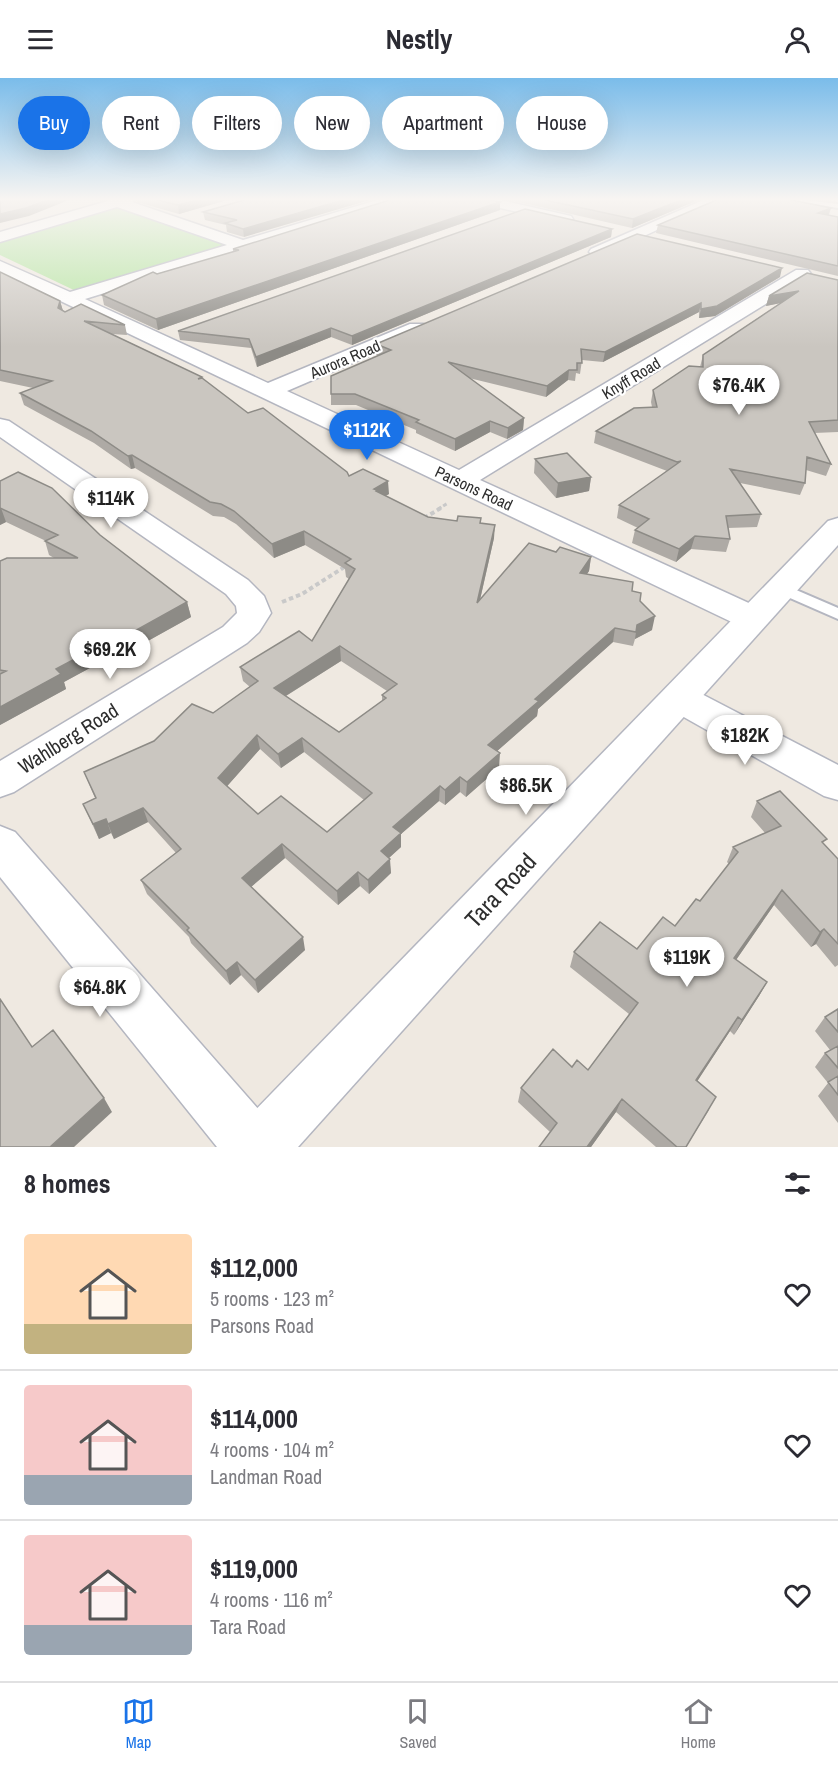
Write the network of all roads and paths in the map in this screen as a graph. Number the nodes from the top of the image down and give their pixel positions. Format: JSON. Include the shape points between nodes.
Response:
{"nodes":[{"id":1,"x":234,"y":248,"type":"edge"},
{"id":2,"x":606,"y":248,"type":"edge"},
{"id":3,"x":584,"y":258,"type":"edge"},
{"id":4,"x":0,"y":266,"type":"edge"},
{"id":5,"x":801,"y":274,"type":"edge"},
{"id":6,"x":69,"y":298,"type":"junction"},
{"id":7,"x":438,"y":320,"type":"edge"},
{"id":8,"x":268,"y":391,"type":"junction"},
{"id":9,"x":0,"y":426,"type":"edge"},
{"id":10,"x":467,"y":484,"type":"junction"},
{"id":11,"x":414,"y":525,"type":"edge"},
{"id":12,"x":838,"y":527,"type":"edge"},
{"id":13,"x":355,"y":561,"type":"edge"},
{"id":14,"x":766,"y":603,"type":"junction"},
{"id":15,"x":254,"y":613,"type":"junction"},
{"id":16,"x":838,"y":614,"type":"edge"},
{"id":17,"x":679,"y":698,"type":"junction"},
{"id":18,"x":0,"y":781,"type":"edge"},
{"id":19,"x":838,"y":784,"type":"edge"},
{"id":20,"x":0,"y":845,"type":"edge"},
{"id":21,"x":254,"y":1147,"type":"edge"},
{"id":22,"x":259,"y":1147,"type":"edge"}],
"edges":[{"from":1,"to":6,"type":"street"},
{"from":2,"to":3,"type":"street"},
{"from":4,"to":6,"type":"street","name":"Parsons Road"},
{"from":5,"to":10,"type":"street","name":"Knyff Road"},
{"from":6,"to":8,"type":"street","name":"Parsons Road","via":[[168,335]]},
{"from":7,"to":8,"type":"street","name":"Aurora Road"},
{"from":8,"to":10,"type":"street","name":"Parsons Road"},
{"from":9,"to":15,"type":"street","via":[[237,587],[252,603]]},
{"from":10,"to":11,"type":"path"},
{"from":10,"to":14,"type":"street","name":"Parsons Road"},
{"from":12,"to":14,"type":"street","name":"Tara Road"},
{"from":13,"to":15,"type":"path","via":[[302,594]]},
{"from":14,"to":16,"type":"lane"},
{"from":14,"to":17,"type":"street","name":"Tara Road"},
{"from":15,"to":18,"type":"street","name":"Wahlberg Road","via":[[235,635]]},
{"from":17,"to":19,"type":"street"},
{"from":17,"to":22,"type":"street","name":"Tara Road"},
{"from":20,"to":21,"type":"street"}]}
